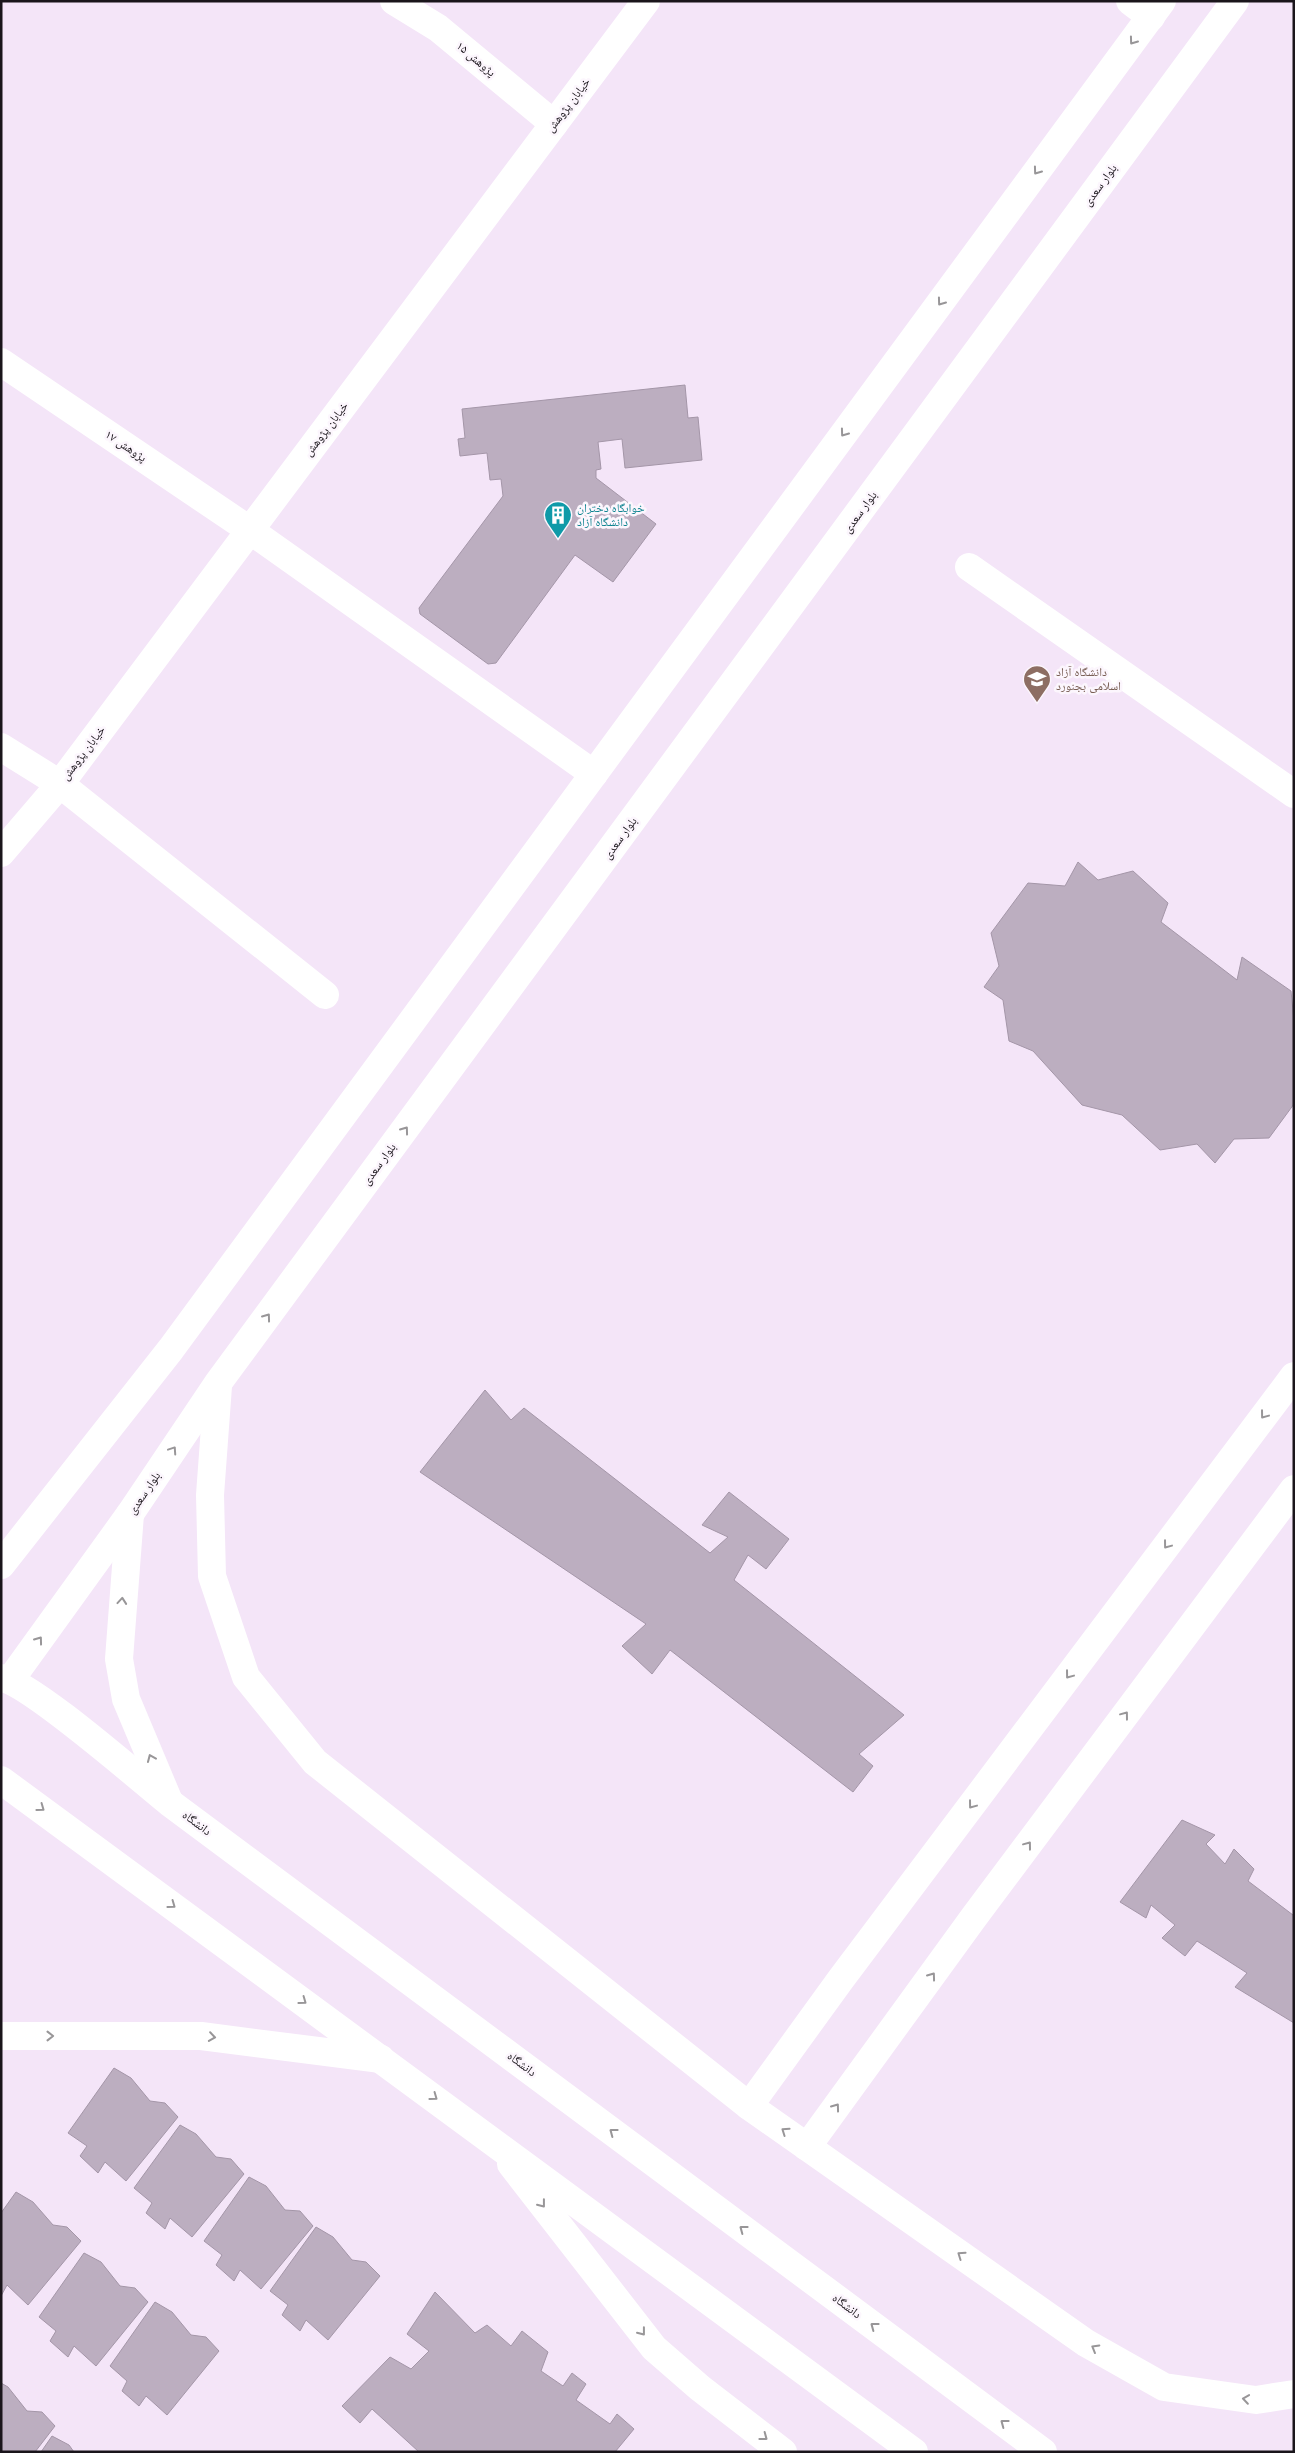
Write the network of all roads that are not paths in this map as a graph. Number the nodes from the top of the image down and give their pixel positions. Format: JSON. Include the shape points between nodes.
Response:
{"nodes":[{"id":1,"x":394,"y":1,"type":"edge"},
{"id":2,"x":646,"y":1,"type":"edge"},
{"id":3,"x":1235,"y":1,"type":"edge"},
{"id":4,"x":1147,"y":6,"type":"edge"},
{"id":5,"x":554,"y":124,"type":"junction"},
{"id":6,"x":1,"y":362,"type":"edge"},
{"id":7,"x":251,"y":531,"type":"junction"},
{"id":8,"x":969,"y":567,"type":"dead end"},
{"id":9,"x":1,"y":747,"type":"edge"},
{"id":10,"x":594,"y":774,"type":"junction"},
{"id":11,"x":60,"y":784,"type":"junction"},
{"id":12,"x":1294,"y":794,"type":"edge"},
{"id":13,"x":1,"y":854,"type":"edge"},
{"id":14,"x":326,"y":995,"type":"dead end"},
{"id":15,"x":1294,"y":1376,"type":"edge"},
{"id":16,"x":218,"y":1383,"type":"junction"},
{"id":17,"x":1294,"y":1489,"type":"edge"},
{"id":18,"x":130,"y":1514,"type":"junction"},
{"id":19,"x":1,"y":1565,"type":"edge"},
{"id":20,"x":4,"y":1682,"type":"edge"},
{"id":21,"x":1,"y":1780,"type":"edge"},
{"id":22,"x":170,"y":1803,"type":"junction"},
{"id":23,"x":1,"y":2036,"type":"edge"},
{"id":24,"x":383,"y":2060,"type":"junction"},
{"id":25,"x":749,"y":2106,"type":"junction"},
{"id":26,"x":490,"y":2138,"type":"junction"},
{"id":27,"x":807,"y":2146,"type":"junction"},
{"id":28,"x":1294,"y":2394,"type":"edge"},
{"id":29,"x":783,"y":2452,"type":"edge"},
{"id":30,"x":914,"y":2452,"type":"edge"},
{"id":31,"x":1043,"y":2452,"type":"edge"}],
"edges":[{"from":1,"to":5,"type":"street","name":"پژوهش ۱۵","via":[[438,28]]},
{"from":2,"to":5,"type":"street","name":"خیابان پژوهش"},
{"from":16,"to":3,"type":"street","name":"بلوار سعدی","one_way":true},
{"from":4,"to":10,"type":"street","one_way":true},
{"from":5,"to":7,"type":"street","name":"خیابان پژوهش"},
{"from":6,"to":7,"type":"street","name":"پژوهش ۱۷"},
{"from":7,"to":10,"type":"street","name":"پژوهش ۱۷"},
{"from":7,"to":11,"type":"street","name":"خیابان پژوهش"},
{"from":8,"to":12,"type":"street"},
{"from":9,"to":11,"type":"street"},
{"from":10,"to":19,"type":"street","via":[[171,1349]]},
{"from":11,"to":13,"type":"street","name":"خیابان پژوهش"},
{"from":11,"to":14,"type":"street"},
{"from":15,"to":25,"type":"street","one_way":true},
{"from":18,"to":16,"type":"street","name":"بلوار سعدی","one_way":true},
{"from":16,"to":25,"type":"street","via":[[210,1495],[212,1576],[246,1677],[315,1762]]},
{"from":27,"to":17,"type":"street","one_way":true},
{"from":20,"to":18,"type":"street","name":"بلوار سعدی","one_way":true},
{"from":22,"to":18,"type":"street","one_way":true,"via":[[126,1699],[119,1659]]},
{"from":20,"to":22,"type":"street","name":"دانشگاه","via":[[52,1709]]},
{"from":21,"to":24,"type":"street","one_way":true},
{"from":31,"to":22,"type":"street","name":"دانشگاه","one_way":true},
{"from":23,"to":24,"type":"street","one_way":true,"via":[[201,2036]]},
{"from":24,"to":26,"type":"street","one_way":true},
{"from":27,"to":25,"type":"street","one_way":true},
{"from":26,"to":29,"type":"street","one_way":true,"via":[[654,2348]]},
{"from":26,"to":30,"type":"street"},
{"from":28,"to":27,"type":"street","one_way":true,"via":[[1256,2400],[1164,2387],[1086,2343]]}]}
